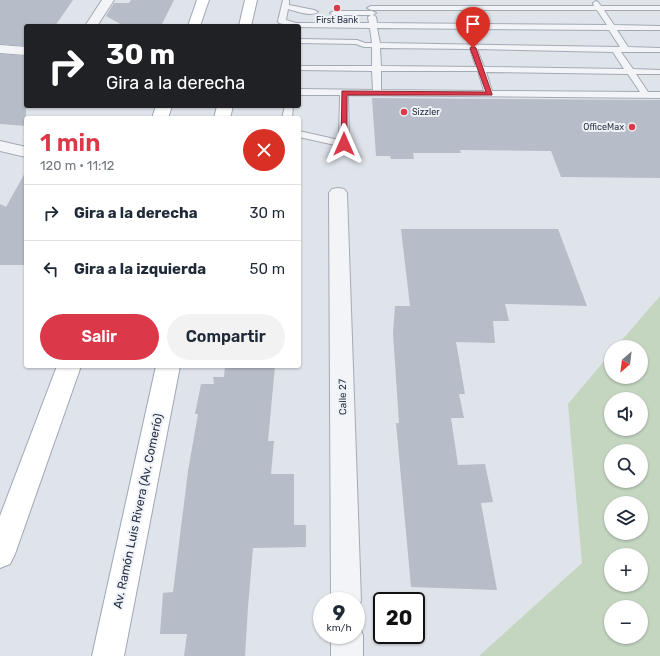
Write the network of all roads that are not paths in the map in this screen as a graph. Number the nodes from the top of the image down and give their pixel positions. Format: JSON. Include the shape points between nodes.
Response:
{"nodes":[{"id":1,"x":108,"y":0,"type":"edge"},
{"id":2,"x":203,"y":0,"type":"edge"},
{"id":3,"x":251,"y":0,"type":"edge"},
{"id":4,"x":370,"y":0,"type":"edge"},
{"id":5,"x":594,"y":0,"type":"edge"},
{"id":6,"x":285,"y":3,"type":"edge"},
{"id":7,"x":660,"y":8,"type":"edge"},
{"id":8,"x":600,"y":9,"type":"junction"},
{"id":9,"x":372,"y":11,"type":"junction"},
{"id":10,"x":314,"y":12,"type":"dead end"},
{"id":11,"x":334,"y":13,"type":"dead end"},
{"id":12,"x":92,"y":24,"type":"edge"},
{"id":13,"x":195,"y":24,"type":"edge"},
{"id":14,"x":245,"y":24,"type":"edge"},
{"id":15,"x":292,"y":24,"type":"edge"},
{"id":16,"x":301,"y":25,"type":"edge"},
{"id":17,"x":373,"y":25,"type":"junction"},
{"id":18,"x":612,"y":28,"type":"junction"},
{"id":19,"x":660,"y":28,"type":"edge"},
{"id":20,"x":301,"y":41,"type":"edge"},
{"id":21,"x":364,"y":45,"type":"junction"},
{"id":22,"x":376,"y":45,"type":"junction"},
{"id":23,"x":301,"y":48,"type":"edge"},
{"id":24,"x":473,"y":48,"type":"junction"},
{"id":25,"x":0,"y":49,"type":"edge"},
{"id":26,"x":616,"y":49,"type":"junction"},
{"id":27,"x":626,"y":50,"type":"junction"},
{"id":28,"x":660,"y":50,"type":"edge"},
{"id":29,"x":24,"y":51,"type":"edge"},
{"id":30,"x":301,"y":68,"type":"edge"},
{"id":31,"x":376,"y":68,"type":"junction"},
{"id":32,"x":481,"y":69,"type":"junction"},
{"id":33,"x":631,"y":71,"type":"junction"},
{"id":34,"x":660,"y":72,"type":"edge"},
{"id":35,"x":301,"y":92,"type":"edge"},
{"id":36,"x":344,"y":93,"type":"junction"},
{"id":37,"x":377,"y":93,"type":"junction"},
{"id":38,"x":489,"y":94,"type":"junction"},
{"id":39,"x":646,"y":95,"type":"junction"},
{"id":40,"x":660,"y":95,"type":"edge"},
{"id":41,"x":301,"y":134,"type":"edge"},
{"id":42,"x":0,"y":146,"type":"edge"},
{"id":43,"x":24,"y":152,"type":"edge"},
{"id":44,"x":338,"y":193,"type":"dead end"},
{"id":45,"x":68,"y":368,"type":"edge"},
{"id":46,"x":168,"y":368,"type":"edge"},
{"id":47,"x":0,"y":554,"type":"edge"},
{"id":48,"x":346,"y":592,"type":"edge"},
{"id":49,"x":347,"y":644,"type":"edge"},
{"id":50,"x":108,"y":656,"type":"edge"},
{"id":51,"x":347,"y":656,"type":"edge"}],
"edges":[{"from":1,"to":12,"type":"street"},
{"from":2,"to":13,"type":"main road"},
{"from":3,"to":14,"type":"main road"},
{"from":4,"to":9,"type":"lane"},
{"from":5,"to":8,"type":"lane"},
{"from":6,"to":10,"type":"lane","via":[[303,11]]},
{"from":6,"to":15,"type":"lane","via":[[282,21]]},
{"from":7,"to":8,"type":"lane"},
{"from":8,"to":9,"type":"lane"},
{"from":8,"to":18,"type":"lane"},
{"from":9,"to":11,"type":"lane"},
{"from":9,"to":17,"type":"lane"},
{"from":16,"to":17,"type":"lane"},
{"from":17,"to":18,"type":"lane"},
{"from":17,"to":22,"type":"lane"},
{"from":18,"to":19,"type":"lane"},
{"from":18,"to":27,"type":"lane"},
{"from":20,"to":21,"type":"lane","via":[[357,42]]},
{"from":21,"to":22,"type":"lane"},
{"from":21,"to":23,"type":"lane","via":[[358,49]]},
{"from":22,"to":24,"type":"lane"},
{"from":22,"to":31,"type":"lane"},
{"from":24,"to":26,"type":"lane"},
{"from":24,"to":32,"type":"lane"},
{"from":25,"to":29,"type":"street"},
{"from":26,"to":27,"type":"lane"},
{"from":26,"to":33,"type":"lane"},
{"from":27,"to":28,"type":"lane"},
{"from":30,"to":31,"type":"lane"},
{"from":31,"to":32,"type":"lane"},
{"from":31,"to":37,"type":"lane"},
{"from":32,"to":33,"type":"lane"},
{"from":32,"to":38,"type":"lane"},
{"from":33,"to":34,"type":"lane"},
{"from":33,"to":39,"type":"lane"},
{"from":35,"to":36,"type":"lane"},
{"from":36,"to":37,"type":"lane"},
{"from":36,"to":41,"type":"lane","via":[[344,144]]},
{"from":37,"to":38,"type":"lane"},
{"from":38,"to":39,"type":"lane"},
{"from":39,"to":40,"type":"lane"},
{"from":42,"to":43,"type":"street"},
{"from":44,"to":48,"type":"street","name":"Calle 27"},
{"from":45,"to":47,"type":"main road"},
{"from":46,"to":50,"type":"main road","name":"Av. Ramón Luis Rivera (Av. Comerío)"},
{"from":49,"to":51,"type":"street"}]}
